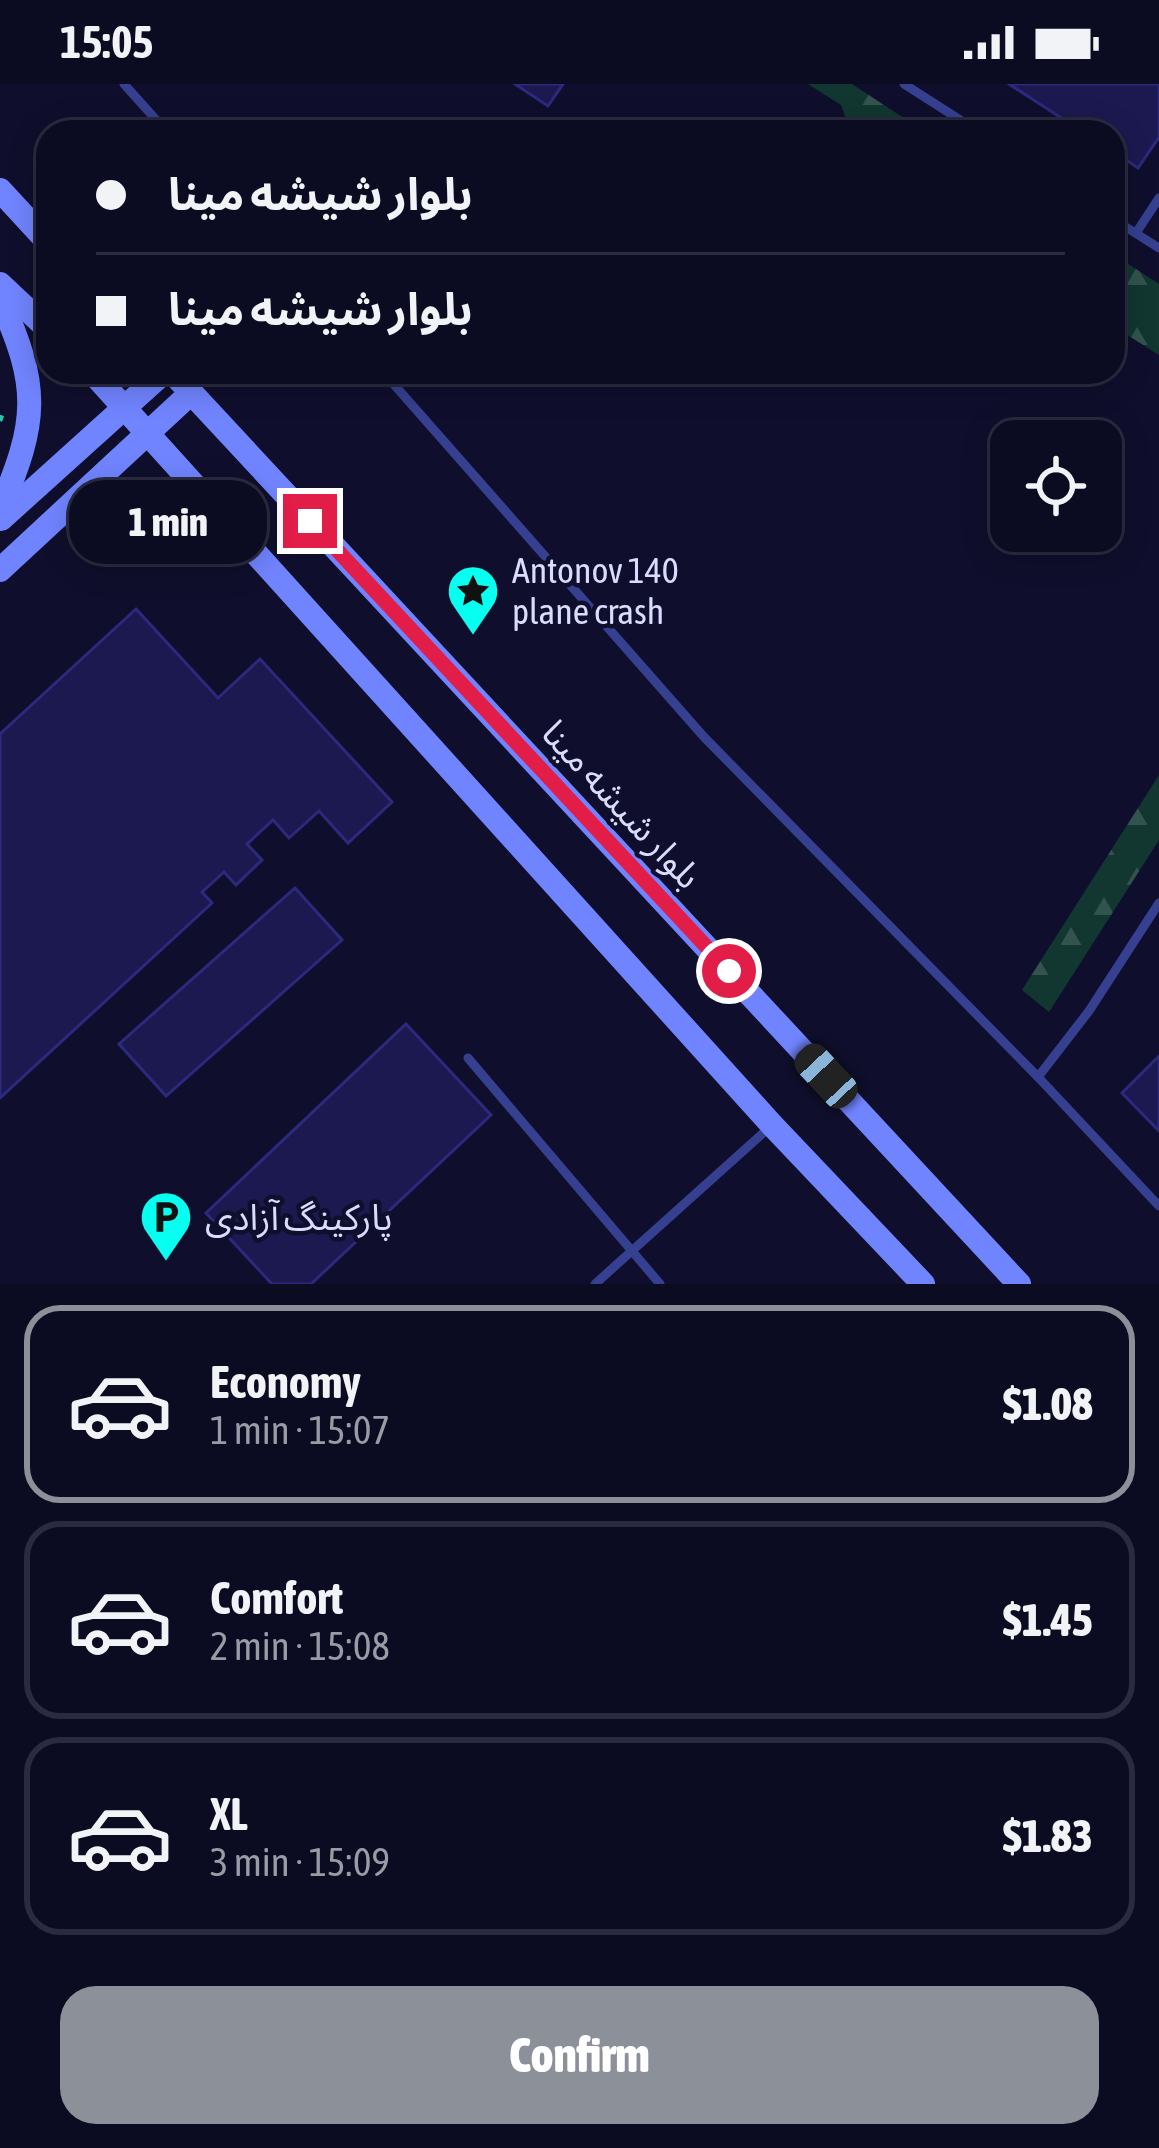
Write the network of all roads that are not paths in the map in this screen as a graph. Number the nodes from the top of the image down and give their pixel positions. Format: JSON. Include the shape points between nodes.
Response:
{"nodes":[{"id":1,"x":124,"y":84,"type":"edge"},
{"id":2,"x":904,"y":84,"type":"edge"},
{"id":3,"x":156,"y":120,"type":"edge"},
{"id":4,"x":960,"y":120,"type":"edge"},
{"id":5,"x":0,"y":190,"type":"edge"},
{"id":6,"x":1159,"y":198,"type":"edge"},
{"id":7,"x":1125,"y":226,"type":"edge"},
{"id":8,"x":36,"y":229,"type":"edge"},
{"id":9,"x":1136,"y":233,"type":"junction"},
{"id":10,"x":1159,"y":248,"type":"edge"},
{"id":11,"x":0,"y":284,"type":"edge"},
{"id":12,"x":0,"y":298,"type":"edge"},
{"id":13,"x":36,"y":318,"type":"edge"},
{"id":14,"x":103,"y":384,"type":"edge"},
{"id":15,"x":153,"y":384,"type":"edge"},
{"id":16,"x":181,"y":384,"type":"edge"},
{"id":17,"x":394,"y":384,"type":"edge"},
{"id":18,"x":191,"y":393,"type":"junction"},
{"id":19,"x":125,"y":407,"type":"junction"},
{"id":20,"x":148,"y":433,"type":"junction"},
{"id":21,"x":0,"y":509,"type":"edge"},
{"id":22,"x":0,"y":520,"type":"edge"},
{"id":23,"x":0,"y":570,"type":"edge"},
{"id":24,"x":1159,"y":903,"type":"edge"},
{"id":25,"x":468,"y":1058,"type":"dead end"},
{"id":26,"x":1038,"y":1077,"type":"junction"},
{"id":27,"x":772,"y":1125,"type":"junction"},
{"id":28,"x":1159,"y":1206,"type":"edge"},
{"id":29,"x":631,"y":1252,"type":"junction"},
{"id":30,"x":595,"y":1284,"type":"edge"},
{"id":31,"x":660,"y":1284,"type":"edge"},
{"id":32,"x":923,"y":1284,"type":"edge"},
{"id":33,"x":1019,"y":1284,"type":"edge"}],
"edges":[{"from":1,"to":3,"type":"lane"},
{"from":2,"to":4,"type":"lane"},
{"from":5,"to":8,"type":"main road"},
{"from":6,"to":9,"type":"lane"},
{"from":7,"to":9,"type":"lane"},
{"from":9,"to":10,"type":"lane"},
{"from":11,"to":13,"type":"main road"},
{"from":12,"to":21,"type":"main road","via":[[31,394],[29,430]]},
{"from":14,"to":19,"type":"main road"},
{"from":15,"to":19,"type":"main road"},
{"from":16,"to":18,"type":"main road","name":"بلوار شیشه مینا"},
{"from":17,"to":26,"type":"lane","via":[[704,737]]},
{"from":18,"to":20,"type":"main road"},
{"from":18,"to":33,"type":"main road","name":"بلوار شیشه مینا"},
{"from":19,"to":20,"type":"main road"},
{"from":19,"to":22,"type":"main road"},
{"from":20,"to":23,"type":"main road"},
{"from":20,"to":27,"type":"main road"},
{"from":24,"to":26,"type":"lane"},
{"from":25,"to":29,"type":"lane"},
{"from":26,"to":28,"type":"lane"},
{"from":27,"to":29,"type":"lane"},
{"from":27,"to":32,"type":"main road"},
{"from":29,"to":30,"type":"lane"},
{"from":29,"to":31,"type":"lane"}]}
